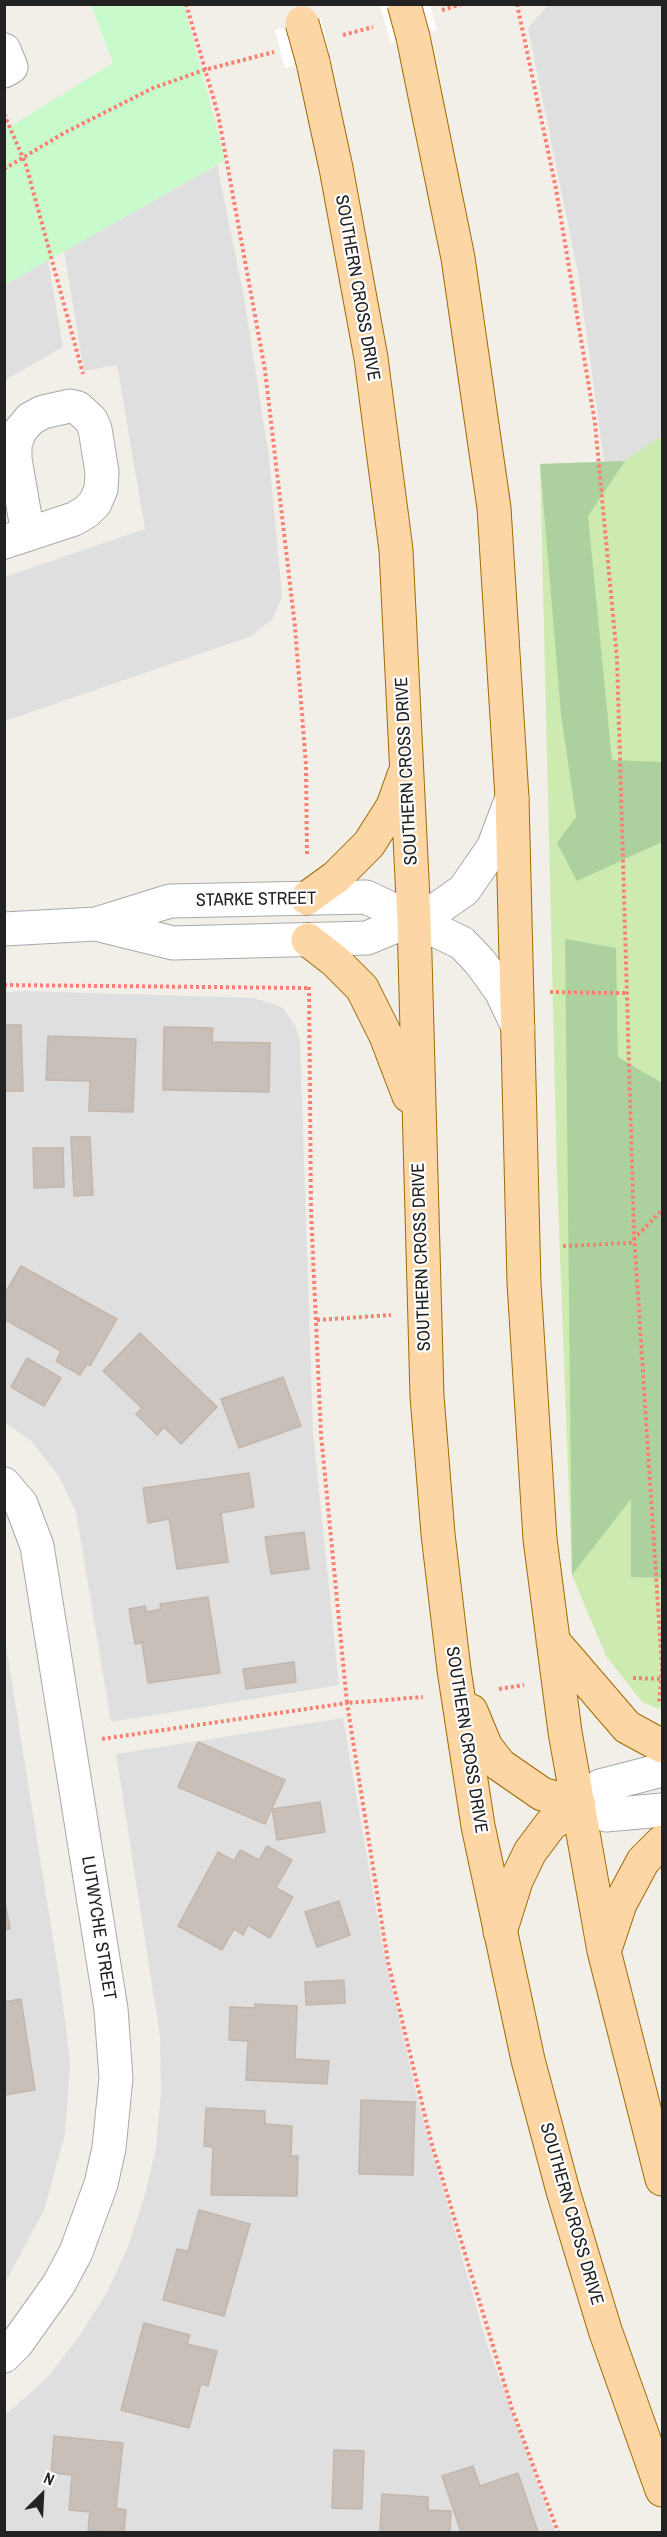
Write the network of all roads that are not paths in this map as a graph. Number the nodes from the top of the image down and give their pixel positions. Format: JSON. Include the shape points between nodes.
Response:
{"nodes":[{"id":1,"x":299,"y":14,"type":"edge"},
{"id":2,"x":394,"y":14,"type":"edge"},
{"id":3,"x":4,"y":50,"type":"edge"},
{"id":4,"x":4,"y":70,"type":"edge"},
{"id":5,"x":408,"y":763,"type":"junction"},
{"id":6,"x":512,"y":798,"type":"junction"},
{"id":7,"x":307,"y":898,"type":"junction"},
{"id":8,"x":414,"y":920,"type":"junction"},
{"id":9,"x":96,"y":924,"type":"junction"},
{"id":10,"x":4,"y":929,"type":"edge"},
{"id":11,"x":308,"y":940,"type":"junction"},
{"id":12,"x":518,"y":1027,"type":"junction"},
{"id":13,"x":418,"y":1120,"type":"junction"},
{"id":14,"x":4,"y":1484,"type":"edge"},
{"id":15,"x":553,"y":1641,"type":"junction"},
{"id":16,"x":456,"y":1682,"type":"junction"},
{"id":17,"x":663,"y":1746,"type":"edge"},
{"id":18,"x":663,"y":1770,"type":"edge"},
{"id":19,"x":579,"y":1805,"type":"junction"},
{"id":20,"x":663,"y":1810,"type":"edge"},
{"id":21,"x":663,"y":1842,"type":"edge"},
{"id":22,"x":500,"y":1932,"type":"junction"},
{"id":23,"x":604,"y":1951,"type":"junction"},
{"id":24,"x":663,"y":2179,"type":"edge"},
{"id":25,"x":4,"y":2356,"type":"edge"},
{"id":26,"x":663,"y":2490,"type":"edge"}],
"edges":[{"from":1,"to":5,"type":"main road","name":"SOUTHERN CROSS DRIVE","bridge":true,"via":[[336,168],[371,358],[396,550]]},
{"from":2,"to":6,"type":"main road","bridge":true,"via":[[413,37],[458,258],[491,486]]},
{"from":3,"to":4,"type":"street","via":[[11,67]]},
{"from":5,"to":7,"type":"main road","via":[[393,806],[369,844]]},
{"from":5,"to":8,"type":"main road","name":"SOUTHERN CROSS DRIVE"},
{"from":6,"to":8,"type":"street","name":"STARKE STREET","via":[[493,848],[464,890]]},
{"from":6,"to":12,"type":"main road"},
{"from":7,"to":8,"type":"street","name":"STARKE STREET","via":[[366,897]]},
{"from":7,"to":9,"type":"street","name":"STARKE STREET","via":[[170,901]]},
{"from":8,"to":11,"type":"street","name":"STARKE STREET","via":[[366,938]]},
{"from":8,"to":12,"type":"street","name":"STARKE STREET","via":[[462,943],[501,991]]},
{"from":8,"to":13,"type":"main road","name":"SOUTHERN CROSS DRIVE"},
{"from":9,"to":10,"type":"street","name":"STARKE STREET"},
{"from":9,"to":11,"type":"street","name":"STARKE STREET","via":[[173,944]]},
{"from":11,"to":13,"type":"main road","via":[[362,988],[386,1036]]},
{"from":12,"to":15,"type":"main road","via":[[530,1411]]},
{"from":13,"to":16,"type":"main road","name":"SOUTHERN CROSS DRIVE","via":[[427,1396]]},
{"from":14,"to":25,"type":"street","name":"LUTWYCHE STREET","via":[[21,1504],[37,1546],[111,2009],[116,2078],[101,2184],[76,2252],[59,2284]]},
{"from":15,"to":17,"type":"main road","via":[[627,1728]]},
{"from":15,"to":19,"type":"main road"},
{"from":16,"to":19,"type":"main road","via":[[486,1747],[500,1764],[542,1794]]},
{"from":16,"to":22,"type":"main road","name":"SOUTHERN CROSS DRIVE","via":[[478,1826]]},
{"from":18,"to":19,"type":"street","via":[[600,1786]]},
{"from":19,"to":20,"type":"street","via":[[606,1815]]},
{"from":19,"to":22,"type":"main road","via":[[551,1824],[530,1852]]},
{"from":19,"to":23,"type":"main road"},
{"from":21,"to":23,"type":"main road","via":[[643,1861],[620,1904]]},
{"from":22,"to":26,"type":"main road","name":"SOUTHERN CROSS DRIVE","via":[[528,2060],[563,2191],[605,2330]]},
{"from":23,"to":24,"type":"main road"}]}
